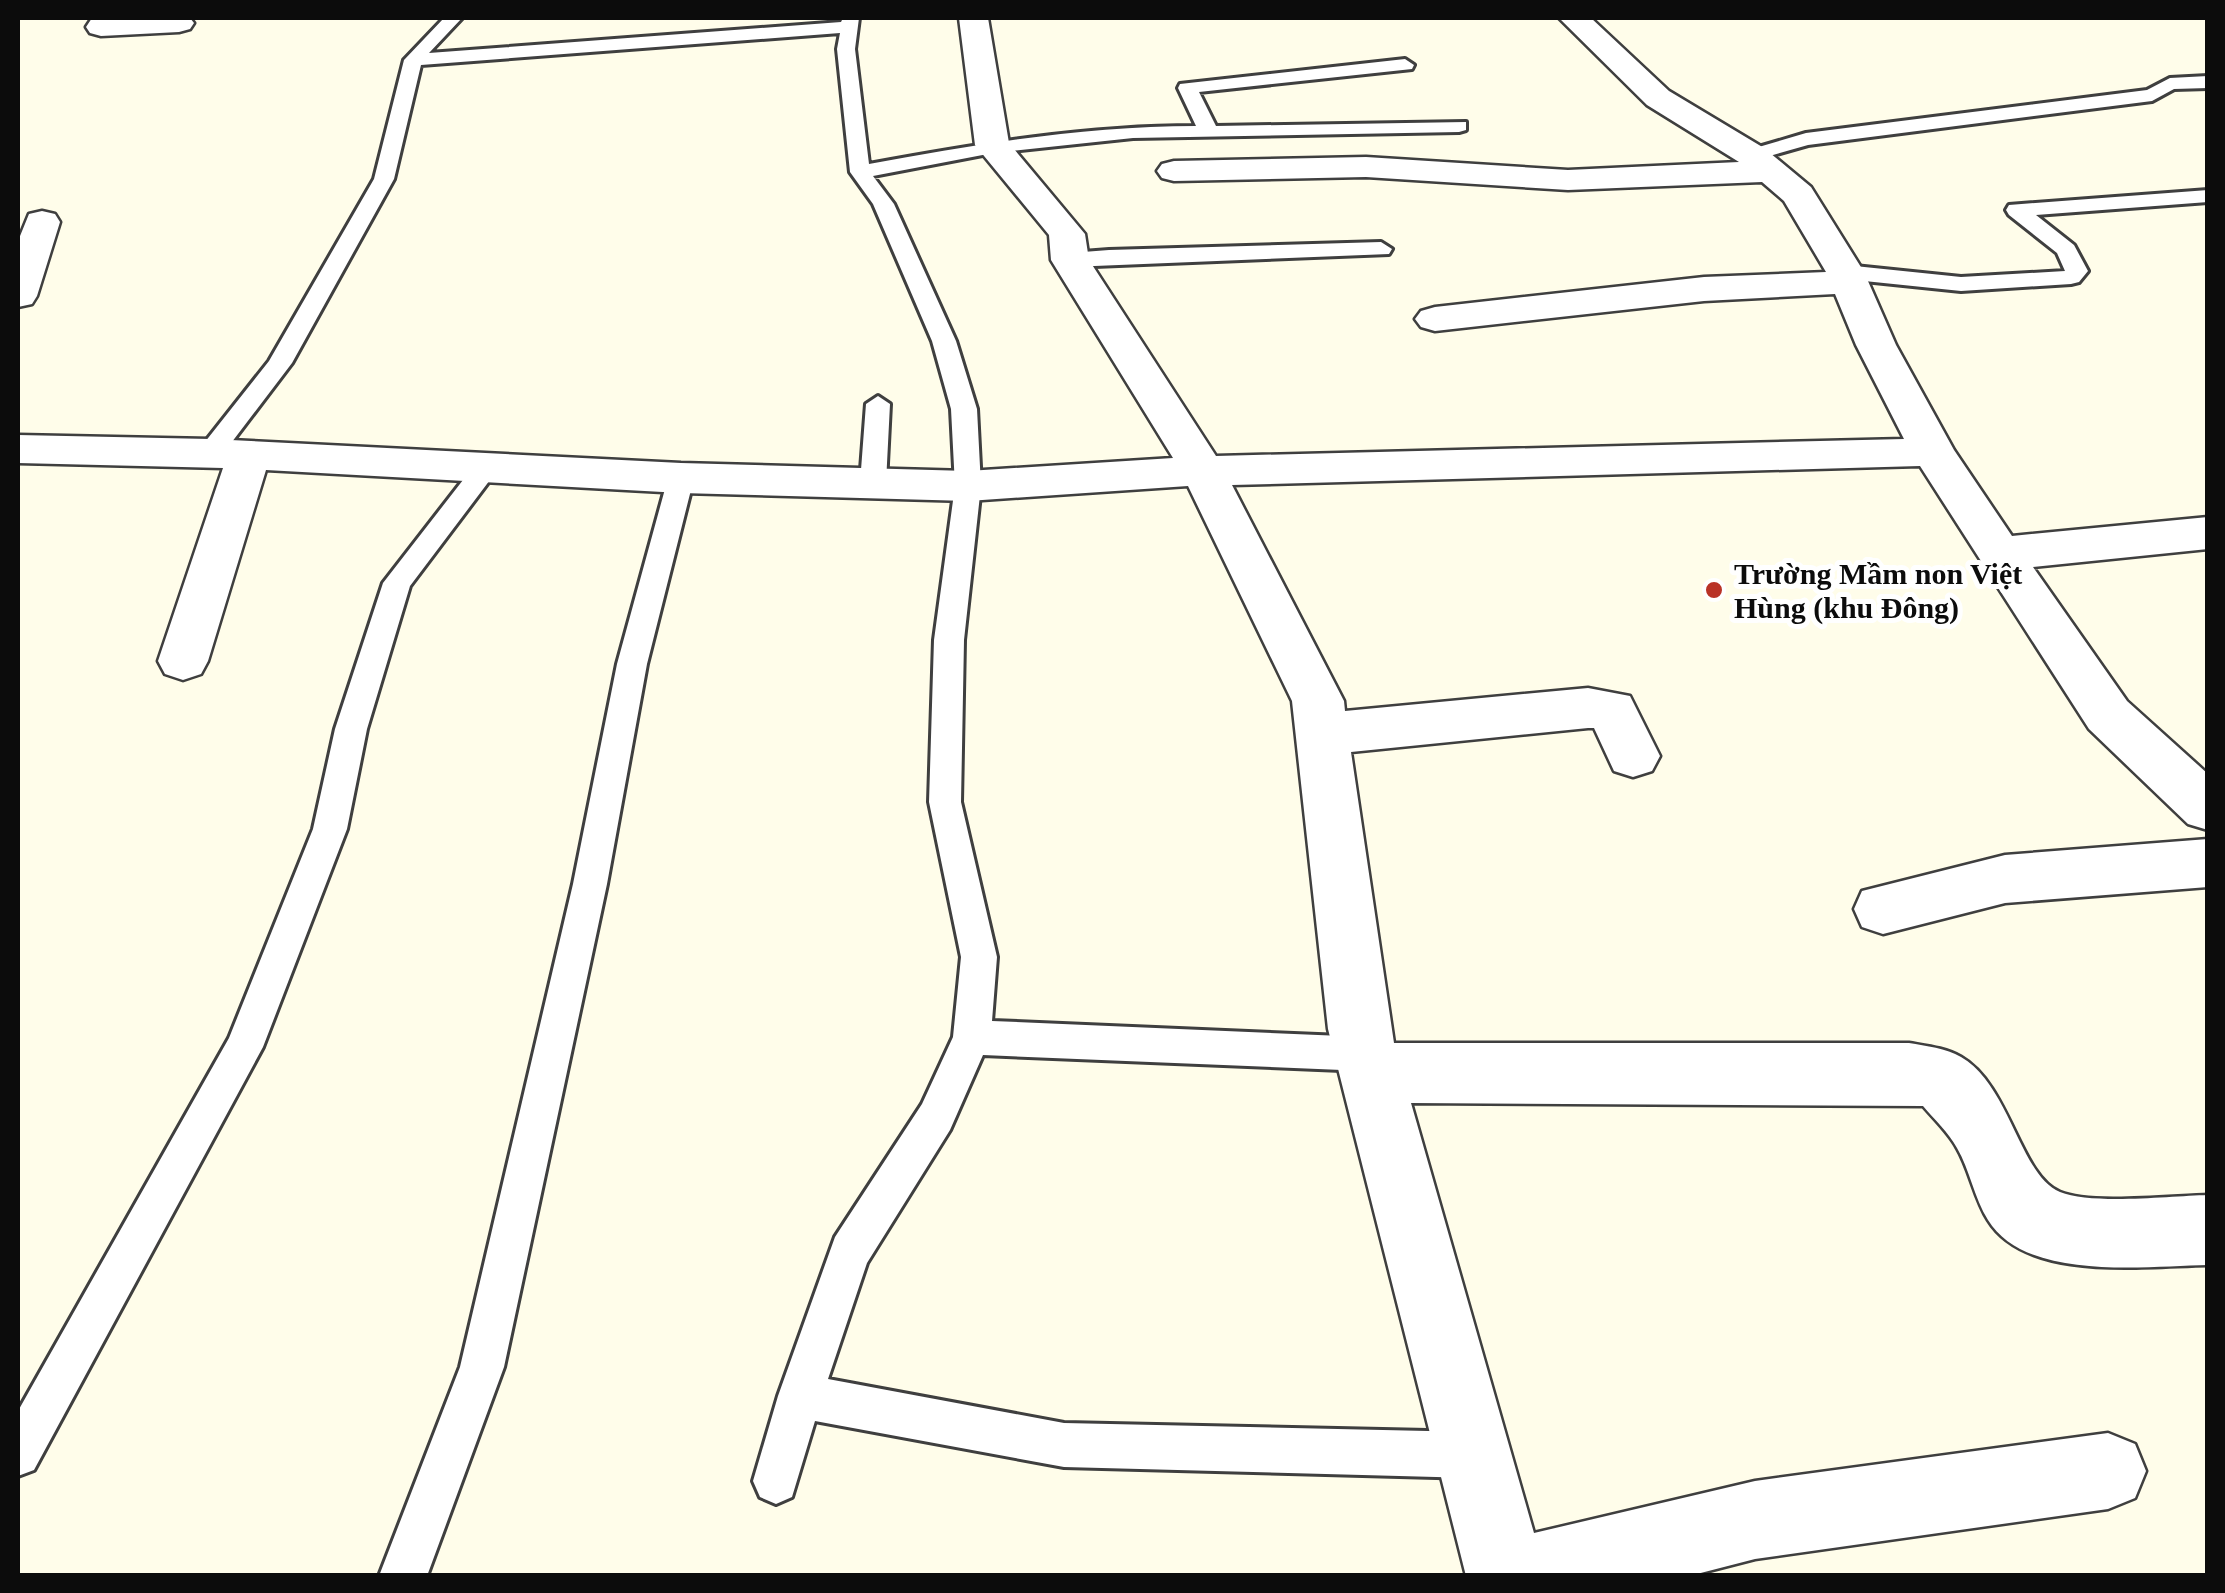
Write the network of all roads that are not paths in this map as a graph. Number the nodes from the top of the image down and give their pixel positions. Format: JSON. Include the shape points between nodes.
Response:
{"nodes":[{"id":1,"x":106,"y":18,"type":"edge"},
{"id":2,"x":453,"y":18,"type":"edge"},
{"id":3,"x":973,"y":18,"type":"edge"},
{"id":4,"x":1574,"y":18,"type":"edge"},
{"id":5,"x":852,"y":22,"type":"edge"},
{"id":6,"x":179,"y":23,"type":"dead end"},
{"id":7,"x":413,"y":60,"type":"junction"},
{"id":8,"x":1405,"y":66,"type":"dead end"},
{"id":9,"x":2208,"y":82,"type":"edge"},
{"id":10,"x":1460,"y":126,"type":"dead end"},
{"id":11,"x":1209,"y":132,"type":"junction"},
{"id":12,"x":993,"y":147,"type":"junction"},
{"id":13,"x":1761,"y":163,"type":"junction"},
{"id":14,"x":1174,"y":171,"type":"dead end"},
{"id":15,"x":860,"y":172,"type":"junction"},
{"id":16,"x":2208,"y":196,"type":"edge"},
{"id":17,"x":42,"y":222,"type":"dead end"},
{"id":18,"x":1381,"y":249,"type":"dead end"},
{"id":19,"x":1070,"y":260,"type":"junction"},
{"id":20,"x":1848,"y":277,"type":"junction"},
{"id":21,"x":18,"y":296,"type":"edge"},
{"id":22,"x":1435,"y":318,"type":"dead end"},
{"id":23,"x":878,"y":404,"type":"dead end"},
{"id":24,"x":18,"y":449,"type":"edge"},
{"id":25,"x":1933,"y":452,"type":"junction"},
{"id":26,"x":230,"y":454,"type":"junction"},
{"id":27,"x":486,"y":468,"type":"junction"},
{"id":28,"x":1203,"y":471,"type":"junction"},
{"id":29,"x":681,"y":478,"type":"junction"},
{"id":30,"x":873,"y":483,"type":"junction"},
{"id":31,"x":968,"y":486,"type":"junction"},
{"id":32,"x":2208,"y":533,"type":"edge"},
{"id":33,"x":1999,"y":554,"type":"junction"},
{"id":34,"x":184,"y":661,"type":"dead end"},
{"id":35,"x":1322,"y":734,"type":"junction"},
{"id":36,"x":1633,"y":756,"type":"dead end"},
{"id":37,"x":2208,"y":808,"type":"edge"},
{"id":38,"x":2208,"y":863,"type":"edge"},
{"id":39,"x":1884,"y":909,"type":"dead end"},
{"id":40,"x":972,"y":1037,"type":"junction"},
{"id":41,"x":1369,"y":1064,"type":"junction"},
{"id":42,"x":2208,"y":1230,"type":"edge"},
{"id":43,"x":800,"y":1396,"type":"junction"},
{"id":44,"x":18,"y":1454,"type":"edge"},
{"id":45,"x":1473,"y":1455,"type":"junction"},
{"id":46,"x":2108,"y":1471,"type":"dead end"},
{"id":47,"x":776,"y":1481,"type":"dead end"},
{"id":48,"x":403,"y":1576,"type":"edge"},
{"id":49,"x":1506,"y":1576,"type":"edge"},
{"id":50,"x":1524,"y":1576,"type":"edge"}],
"edges":[{"from":1,"to":6,"type":"street","via":[[101,27]]},
{"from":2,"to":7,"type":"lane"},
{"from":3,"to":12,"type":"street"},
{"from":4,"to":13,"type":"street","via":[[1658,98]]},
{"from":5,"to":7,"type":"lane"},
{"from":5,"to":15,"type":"lane","via":[[846,49]]},
{"from":7,"to":26,"type":"lane","via":[[384,179]]},
{"from":8,"to":11,"type":"lane","via":[[1186,88]]},
{"from":9,"to":13,"type":"lane","via":[[2170,84],[2152,95],[1806,139]]},
{"from":10,"to":11,"type":"lane"},
{"from":11,"to":12,"type":"lane","via":[[1134,132]]},
{"from":12,"to":15,"type":"lane"},
{"from":12,"to":19,"type":"street","via":[[1067,234]]},
{"from":13,"to":14,"type":"street","via":[[1568,180],[1366,167]]},
{"from":13,"to":20,"type":"street","via":[[1798,195]]},
{"from":15,"to":31,"type":"lane","via":[[883,204],[944,341],[964,409]]},
{"from":16,"to":20,"type":"lane","via":[[2017,210],[2066,250],[2077,271],[2071,277],[1961,284]]},
{"from":17,"to":21,"type":"street"},
{"from":18,"to":19,"type":"lane"},
{"from":19,"to":28,"type":"street"},
{"from":20,"to":22,"type":"street"},
{"from":20,"to":25,"type":"street"},
{"from":23,"to":30,"type":"lane"},
{"from":24,"to":26,"type":"street"},
{"from":25,"to":28,"type":"street"},
{"from":25,"to":33,"type":"street"},
{"from":26,"to":27,"type":"street"},
{"from":26,"to":34,"type":"street"},
{"from":27,"to":29,"type":"street"},
{"from":27,"to":44,"type":"lane","via":[[397,583],[351,729],[330,829],[244,1047]]},
{"from":28,"to":31,"type":"street"},
{"from":28,"to":35,"type":"street","via":[[1318,701]]},
{"from":29,"to":30,"type":"street"},
{"from":29,"to":48,"type":"lane","via":[[632,664],[482,1367]]},
{"from":30,"to":31,"type":"street"},
{"from":31,"to":40,"type":"lane","via":[[949,640],[944,802],[979,957]]},
{"from":32,"to":33,"type":"street"},
{"from":33,"to":37,"type":"street","via":[[2108,715]]},
{"from":35,"to":36,"type":"street","via":[[1588,708],[1612,710]]},
{"from":35,"to":41,"type":"street"},
{"from":38,"to":39,"type":"street","via":[[2005,879]]},
{"from":40,"to":41,"type":"lane"},
{"from":40,"to":43,"type":"lane","via":[[936,1118],[850,1252]]},
{"from":41,"to":42,"type":"street","via":[[1941,1079],[1980,1124],[2013,1198],[2042,1223],[2086,1232]]},
{"from":41,"to":45,"type":"street"},
{"from":43,"to":45,"type":"lane","via":[[1064,1444]]},
{"from":43,"to":47,"type":"lane"},
{"from":45,"to":49,"type":"street"},
{"from":46,"to":50,"type":"street","via":[[1755,1520]]}]}
